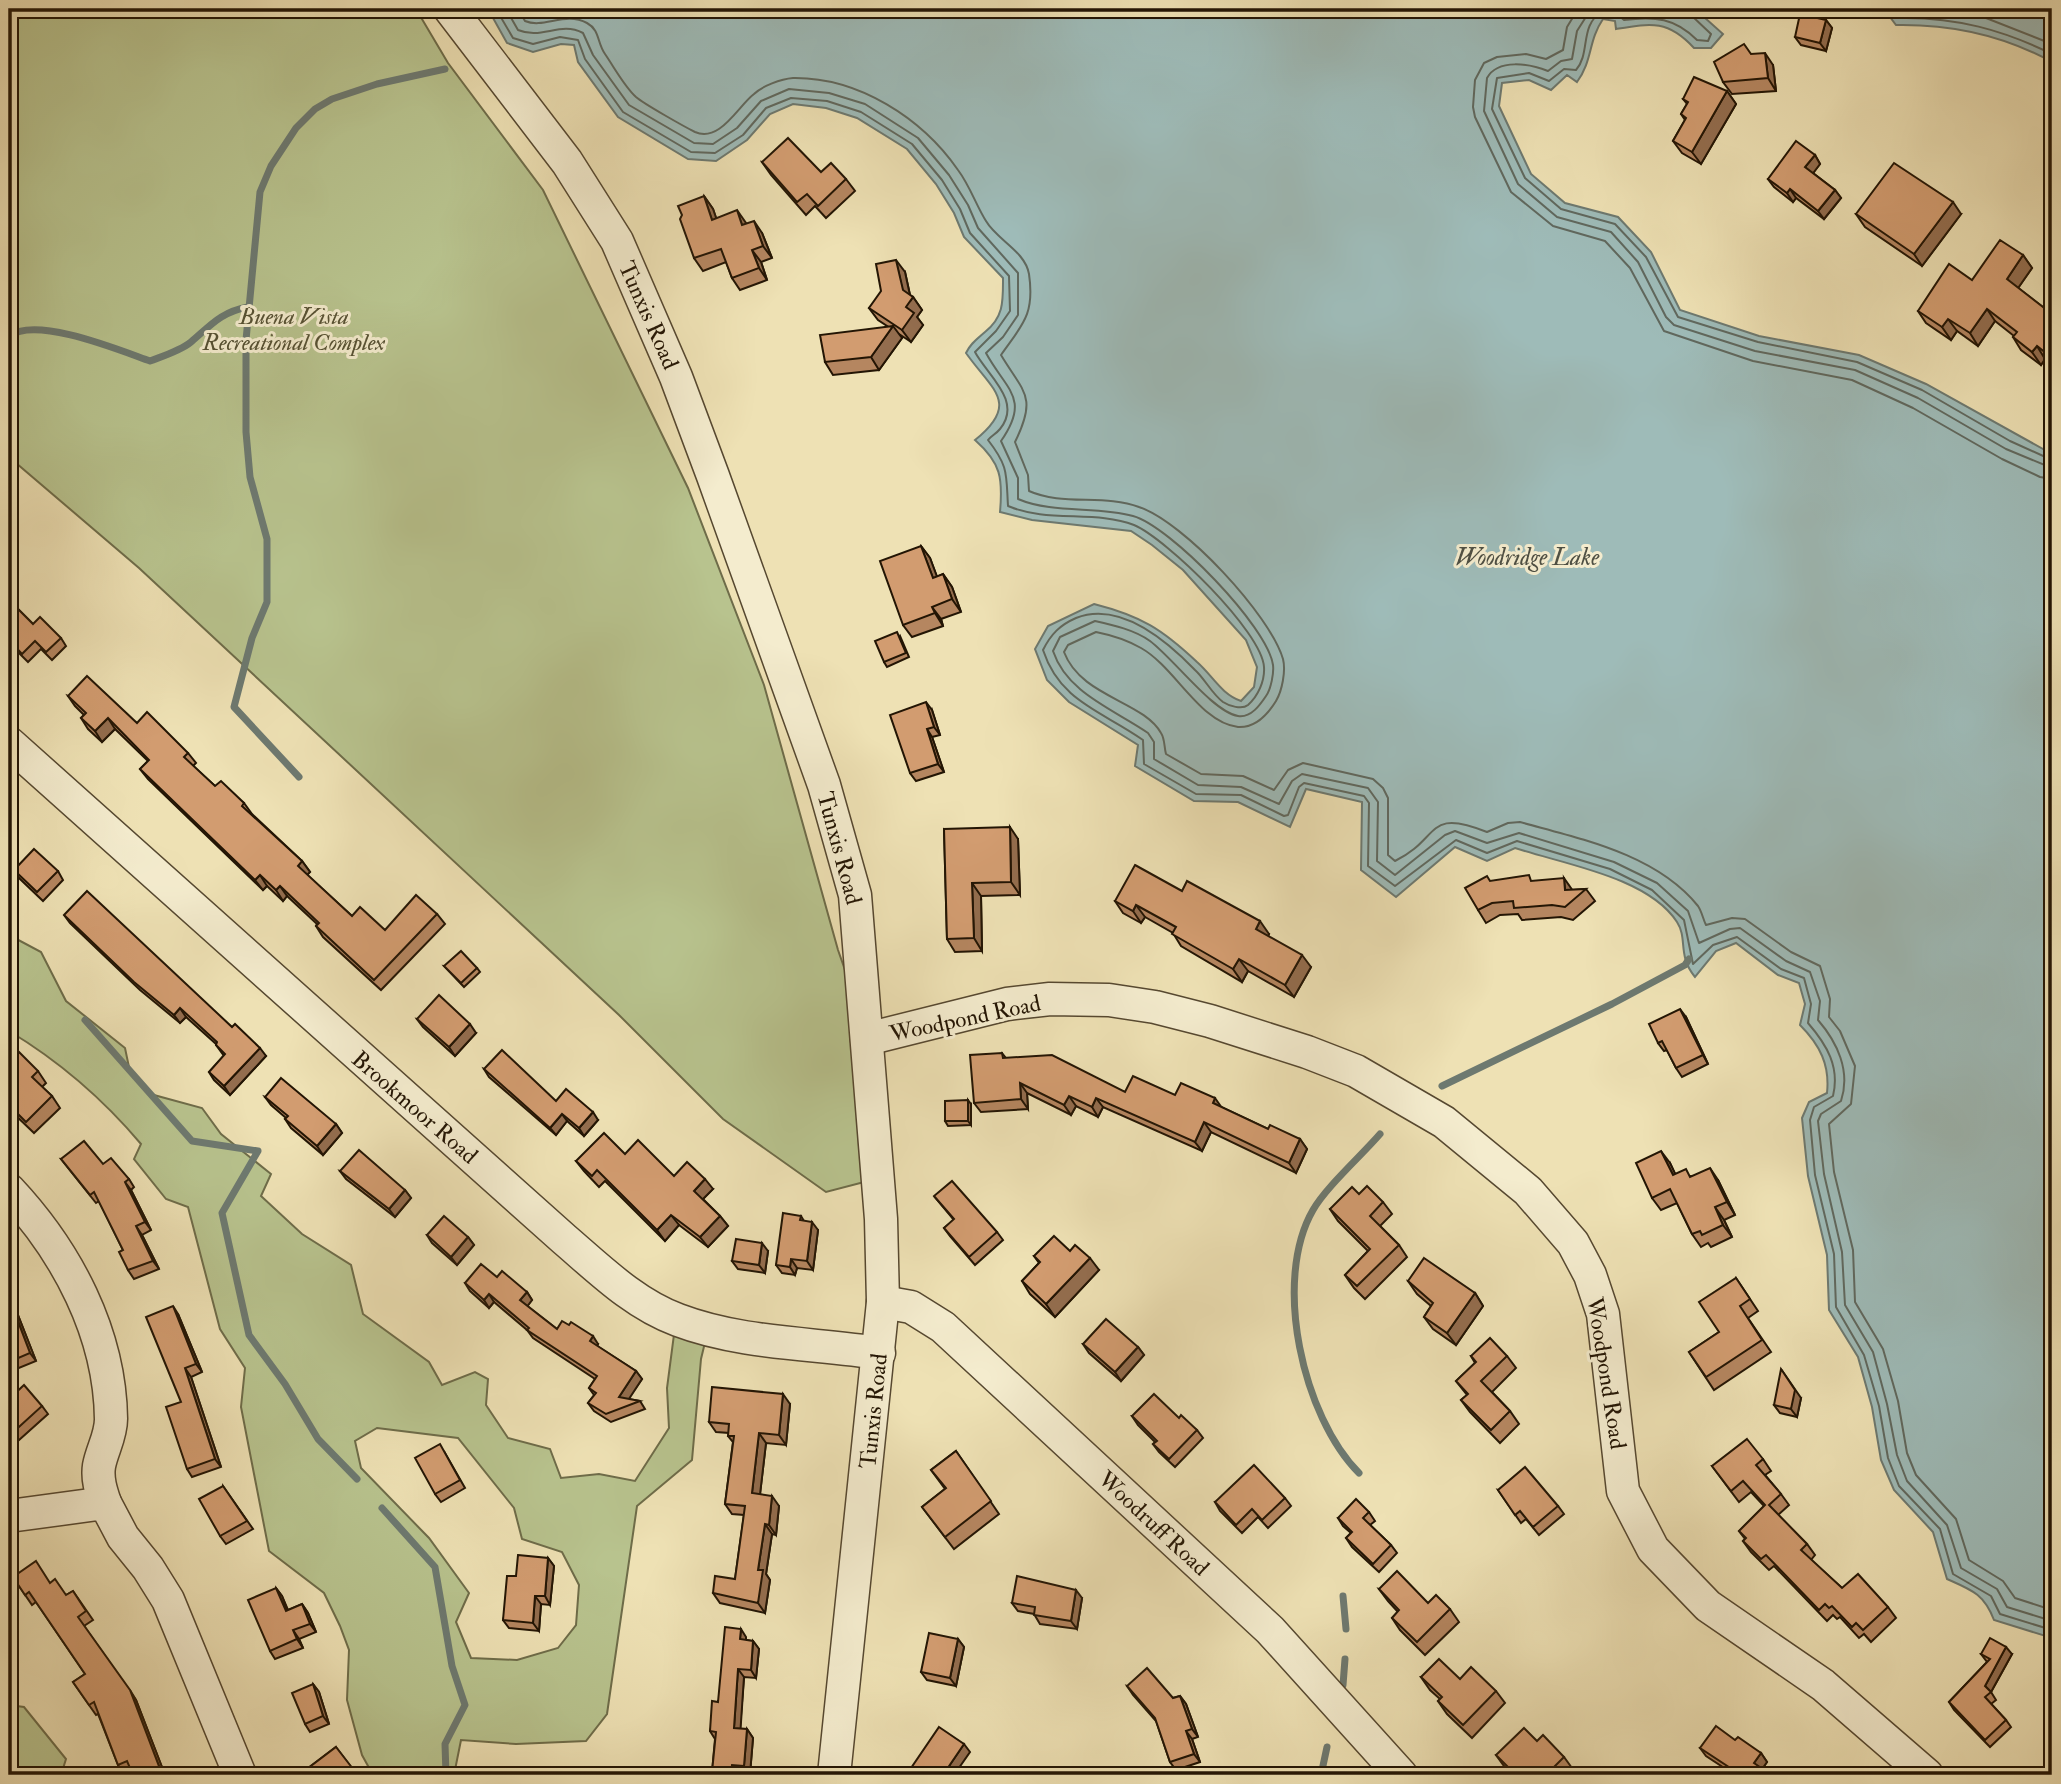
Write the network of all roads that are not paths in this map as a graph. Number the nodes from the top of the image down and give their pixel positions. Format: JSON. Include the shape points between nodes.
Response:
{"nodes":[{"id":1,"x":450,"y":9,"type":"edge"},
{"id":2,"x":9,"y":743,"type":"edge"},
{"id":3,"x":866,"y":1039,"type":"junction"},
{"id":4,"x":9,"y":1190,"type":"edge"},
{"id":5,"x":883,"y":1302,"type":"junction"},
{"id":6,"x":879,"y":1353,"type":"junction"},
{"id":7,"x":105,"y":1503,"type":"junction"},
{"id":8,"x":9,"y":1516,"type":"edge"},
{"id":9,"x":240,"y":1775,"type":"edge"},
{"id":10,"x":834,"y":1775,"type":"edge"},
{"id":11,"x":1401,"y":1775,"type":"edge"},
{"id":12,"x":1927,"y":1775,"type":"edge"}],
"edges":[{"from":1,"to":3,"type":"street","name":"Tunxis Road","via":[[597,205],[676,377],[841,839],[855,895]]},
{"from":2,"to":6,"type":"street","name":"Brookmoor Road","via":[[492,1175],[640,1301],[708,1330]]},
{"from":3,"to":5,"type":"street","name":"Tunxis Road"},
{"from":3,"to":12,"type":"street","name":"Woodpond Road","via":[[1007,1004],[1109,1000],[1199,1018],[1307,1052],[1356,1071],[1444,1122],[1528,1191],[1573,1243],[1590,1275],[1603,1314],[1623,1491],[1653,1549],[1708,1606],[1823,1685]]},
{"from":4,"to":7,"type":"street","via":[[68,1268],[98,1339],[111,1424],[99,1475]]},
{"from":5,"to":6,"type":"street","name":"Tunxis Road"},
{"from":5,"to":11,"type":"street","name":"Woodruff Road","via":[[911,1307],[943,1327],[1270,1630]]},
{"from":6,"to":10,"type":"street","name":"Tunxis Road"},
{"from":7,"to":8,"type":"street"},
{"from":7,"to":9,"type":"street","via":[[168,1600]]}]}
